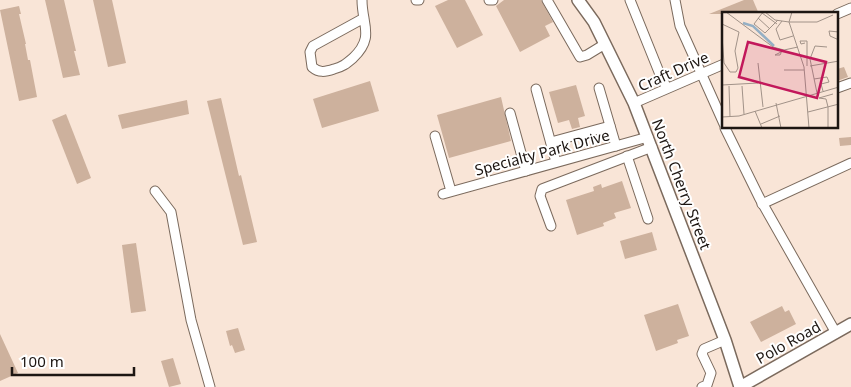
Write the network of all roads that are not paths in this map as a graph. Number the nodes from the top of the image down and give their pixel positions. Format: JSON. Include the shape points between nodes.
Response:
{"nodes":[{"id":1,"x":362,"y":0,"type":"edge"},
{"id":2,"x":547,"y":0,"type":"edge"},
{"id":3,"x":578,"y":0,"type":"edge"},
{"id":4,"x":630,"y":0,"type":"edge"},
{"id":5,"x":675,"y":0,"type":"edge"},
{"id":6,"x":851,"y":8,"type":"edge"},
{"id":7,"x":838,"y":14,"type":"edge"},
{"id":8,"x":364,"y":18,"type":"junction"},
{"id":9,"x":605,"y":44,"type":"junction"},
{"id":10,"x":722,"y":65,"type":"edge"},
{"id":11,"x":700,"y":74,"type":"junction"},
{"id":12,"x":851,"y":84,"type":"edge"},
{"id":13,"x":599,"y":88,"type":"dead end"},
{"id":14,"x":667,"y":88,"type":"junction"},
{"id":15,"x":838,"y":88,"type":"edge"},
{"id":16,"x":536,"y":89,"type":"dead end"},
{"id":17,"x":634,"y":103,"type":"junction"},
{"id":18,"x":510,"y":113,"type":"dead end"},
{"id":19,"x":722,"y":120,"type":"edge"},
{"id":20,"x":610,"y":126,"type":"junction"},
{"id":21,"x":725,"y":129,"type":"edge"},
{"id":22,"x":435,"y":136,"type":"dead end"},
{"id":23,"x":551,"y":142,"type":"junction"},
{"id":24,"x":650,"y":142,"type":"junction"},
{"id":25,"x":616,"y":146,"type":"junction"},
{"id":26,"x":628,"y":156,"type":"junction"},
{"id":27,"x":556,"y":162,"type":"junction"},
{"id":28,"x":851,"y":163,"type":"edge"},
{"id":29,"x":526,"y":171,"type":"junction"},
{"id":30,"x":155,"y":190,"type":"dead end"},
{"id":31,"x":762,"y":204,"type":"junction"},
{"id":32,"x":648,"y":219,"type":"dead end"},
{"id":33,"x":551,"y":226,"type":"dead end"},
{"id":34,"x":851,"y":324,"type":"edge"},
{"id":35,"x":836,"y":333,"type":"junction"},
{"id":36,"x":725,"y":340,"type":"junction"},
{"id":37,"x":210,"y":387,"type":"edge"},
{"id":38,"x":702,"y":387,"type":"edge"},
{"id":39,"x":740,"y":387,"type":"edge"}],
"edges":[{"from":1,"to":8,"type":"street"},
{"from":2,"to":9,"type":"street","via":[[580,57]]},
{"from":3,"to":9,"type":"main road","name":"North Cherry Street"},
{"from":4,"to":14,"type":"street"},
{"from":5,"to":11,"type":"street","via":[[680,26]]},
{"from":6,"to":7,"type":"street"},
{"from":8,"to":8,"type":"street","via":[[366,30],[362,49],[344,66],[317,72],[312,67],[310,52],[313,46]]},
{"from":9,"to":17,"type":"main road","name":"North Cherry Street"},
{"from":10,"to":11,"type":"street","name":"Craft Drive"},
{"from":11,"to":14,"type":"street","name":"Craft Drive"},
{"from":11,"to":19,"type":"street"},
{"from":12,"to":15,"type":"street"},
{"from":13,"to":20,"type":"street"},
{"from":14,"to":17,"type":"street","name":"Craft Drive"},
{"from":16,"to":23,"type":"street"},
{"from":17,"to":24,"type":"main road","name":"North Cherry Street"},
{"from":18,"to":29,"type":"street"},
{"from":20,"to":23,"type":"street"},
{"from":20,"to":25,"type":"street"},
{"from":21,"to":31,"type":"street"},
{"from":22,"to":29,"type":"street","name":"Specialty Park Drive","via":[[447,193]]},
{"from":23,"to":27,"type":"street"},
{"from":24,"to":25,"type":"street","name":"Specialty Park Drive"},
{"from":24,"to":26,"type":"street"},
{"from":24,"to":36,"type":"main road","name":"North Cherry Street"},
{"from":25,"to":27,"type":"street","name":"Specialty Park Drive"},
{"from":26,"to":32,"type":"street"},
{"from":26,"to":33,"type":"street","via":[[542,189],[540,196]]},
{"from":27,"to":29,"type":"street","name":"Specialty Park Drive"},
{"from":28,"to":31,"type":"street"},
{"from":30,"to":37,"type":"street","via":[[171,212],[191,320]]},
{"from":31,"to":35,"type":"street"},
{"from":34,"to":35,"type":"main road","name":"Polo Road"},
{"from":35,"to":39,"type":"main road","name":"Polo Road"},
{"from":36,"to":38,"type":"street","via":[[704,349],[702,354],[711,373],[707,384]]},
{"from":36,"to":39,"type":"main road","name":"North Cherry Street"}]}
